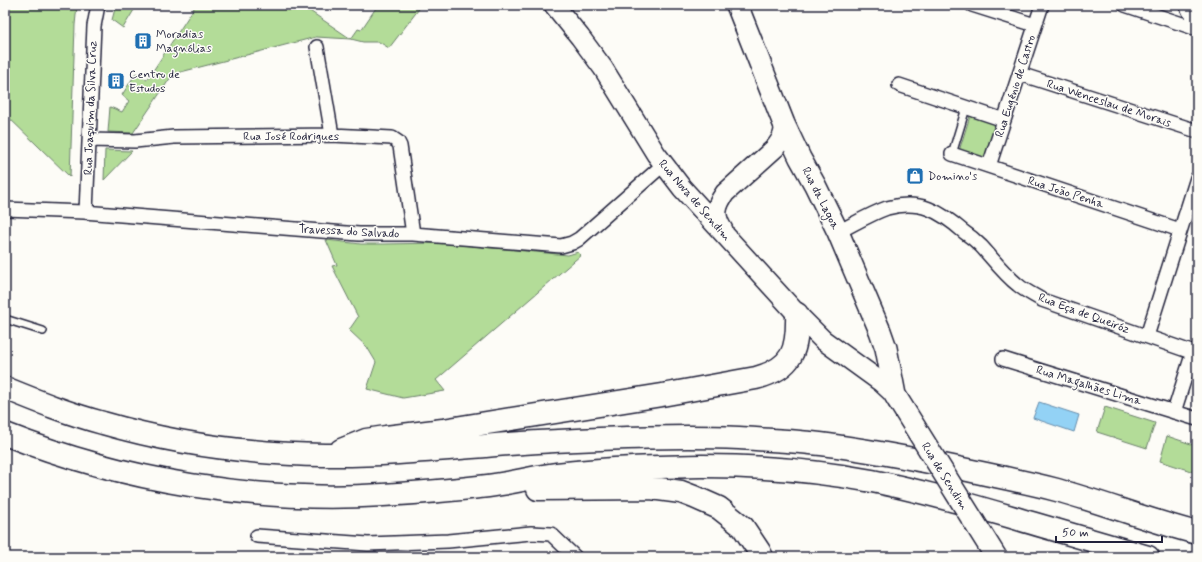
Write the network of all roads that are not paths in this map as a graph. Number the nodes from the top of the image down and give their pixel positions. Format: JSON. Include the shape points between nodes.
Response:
{"nodes":[{"id":1,"x":98,"y":5,"type":"edge"},
{"id":2,"x":554,"y":5,"type":"edge"},
{"id":3,"x":736,"y":5,"type":"edge"},
{"id":4,"x":972,"y":5,"type":"edge"},
{"id":5,"x":1042,"y":5,"type":"edge"},
{"id":6,"x":1125,"y":5,"type":"edge"},
{"id":7,"x":1186,"y":5,"type":"edge"},
{"id":8,"x":1035,"y":25,"type":"junction"},
{"id":9,"x":1197,"y":29,"type":"edge"},
{"id":10,"x":318,"y":47,"type":"dead end"},
{"id":11,"x":1020,"y":74,"type":"junction"},
{"id":12,"x":899,"y":85,"type":"dead end"},
{"id":13,"x":966,"y":108,"type":"junction"},
{"id":14,"x":1004,"y":120,"type":"junction"},
{"id":15,"x":784,"y":124,"type":"junction"},
{"id":16,"x":1197,"y":131,"type":"edge"},
{"id":17,"x":332,"y":135,"type":"junction"},
{"id":18,"x":89,"y":140,"type":"junction"},
{"id":19,"x":952,"y":154,"type":"joint"},
{"id":20,"x":765,"y":158,"type":"junction"},
{"id":21,"x":800,"y":158,"type":"junction"},
{"id":22,"x":664,"y":164,"type":"junction"},
{"id":23,"x":989,"y":166,"type":"junction"},
{"id":24,"x":1197,"y":178,"type":"edge"},
{"id":25,"x":682,"y":188,"type":"junction"},
{"id":26,"x":725,"y":193,"type":"junction"},
{"id":27,"x":5,"y":209,"type":"edge"},
{"id":28,"x":86,"y":212,"type":"junction"},
{"id":29,"x":1180,"y":230,"type":"junction"},
{"id":30,"x":838,"y":232,"type":"junction"},
{"id":31,"x":413,"y":234,"type":"junction"},
{"id":32,"x":734,"y":244,"type":"junction"},
{"id":33,"x":797,"y":314,"type":"junction"},
{"id":34,"x":5,"y":319,"type":"edge"},
{"id":35,"x":43,"y":330,"type":"dead end"},
{"id":36,"x":1147,"y":336,"type":"junction"},
{"id":37,"x":1195,"y":353,"type":"edge"},
{"id":38,"x":1003,"y":359,"type":"dead end"},
{"id":39,"x":889,"y":362,"type":"junction"},
{"id":40,"x":864,"y":370,"type":"junction"},
{"id":41,"x":5,"y":388,"type":"edge"},
{"id":42,"x":896,"y":398,"type":"junction"},
{"id":43,"x":1174,"y":412,"type":"junction"},
{"id":44,"x":1197,"y":419,"type":"edge"},
{"id":45,"x":5,"y":434,"type":"edge"},
{"id":46,"x":329,"y":455,"type":"junction"},
{"id":47,"x":951,"y":466,"type":"junction"},
{"id":48,"x":490,"y":486,"type":"junction"},
{"id":49,"x":1000,"y":514,"type":"junction"},
{"id":50,"x":1197,"y":533,"type":"edge"},
{"id":51,"x":257,"y":536,"type":"dead end"},
{"id":52,"x":1197,"y":547,"type":"edge"},
{"id":53,"x":574,"y":557,"type":"edge"},
{"id":54,"x":762,"y":557,"type":"edge"},
{"id":55,"x":996,"y":557,"type":"edge"},
{"id":56,"x":1108,"y":557,"type":"edge"},
{"id":57,"x":1148,"y":557,"type":"edge"}],
"edges":[{"from":1,"to":18,"type":"street","name":"Rua Joaquim da Silva Cruz","via":[[94,26]]},
{"from":2,"to":22,"type":"main road","name":"Rua Nova de Sendim","via":[[611,80],[643,135]]},
{"from":3,"to":15,"type":"main road","name":"Rua da Lagoa"},
{"from":4,"to":8,"type":"street"},
{"from":5,"to":8,"type":"street","name":"Rua Eugénio de Castro"},
{"from":6,"to":9,"type":"street"},
{"from":7,"to":9,"type":"street"},
{"from":8,"to":11,"type":"street","name":"Rua Eugénio de Castro"},
{"from":10,"to":17,"type":"street"},
{"from":11,"to":14,"type":"street","name":"Rua Eugénio de Castro"},
{"from":11,"to":16,"type":"street","name":"Rua Wenceslau de Morais"},
{"from":12,"to":13,"type":"street"},
{"from":13,"to":14,"type":"street"},
{"from":13,"to":19,"type":"lane"},
{"from":14,"to":23,"type":"street","name":"Rua Eugénio de Castro"},
{"from":15,"to":20,"type":"main road","via":[[781,140]]},
{"from":15,"to":21,"type":"main road","name":"Rua da Lagoa"},
{"from":17,"to":18,"type":"street","name":"Rua José Rodrigues"},
{"from":17,"to":31,"type":"street","name":"Rua José Rodrigues","via":[[388,137],[398,142]]},
{"from":18,"to":28,"type":"street","name":"Rua Joaquim da Silva Cruz"},
{"from":19,"to":23,"type":"street","name":"Rua João Penha"},
{"from":20,"to":21,"type":"main road","via":[[785,152],[795,153]]},
{"from":20,"to":26,"type":"main road"},
{"from":21,"to":30,"type":"main road","name":"Rua da Lagoa"},
{"from":22,"to":25,"type":"main road","name":"Rua Nova de Sendim"},
{"from":22,"to":31,"type":"street","name":"Travessa do Salvado","via":[[588,231],[567,245]]},
{"from":23,"to":29,"type":"street","name":"Rua João Penha"},
{"from":24,"to":29,"type":"street"},
{"from":25,"to":26,"type":"main road","via":[[697,200],[709,202]]},
{"from":25,"to":32,"type":"main road","name":"Rua Nova de Sendim"},
{"from":26,"to":32,"type":"main road","via":[[718,204],[716,214],[718,222]]},
{"from":27,"to":28,"type":"street","name":"Travessa do Salvado"},
{"from":28,"to":31,"type":"street","name":"Travessa do Salvado","via":[[359,234]]},
{"from":29,"to":36,"type":"street"},
{"from":30,"to":36,"type":"street","name":"Rua Eça de Queiróz","via":[[888,208],[911,205],[932,209],[955,223],[1019,285],[1042,300]]},
{"from":30,"to":39,"type":"main road","name":"Rua da Lagoa","via":[[880,331]]},
{"from":32,"to":33,"type":"main road","name":"Rua Nova de Sendim"},
{"from":33,"to":40,"type":"main road","name":"Rua Nova de Sendim","via":[[824,340]]},
{"from":33,"to":46,"type":"highway","via":[[798,333],[792,354],[785,364],[768,375],[468,426],[366,440]]},
{"from":34,"to":35,"type":"lane"},
{"from":36,"to":37,"type":"street","name":"Rua Eça de Queiróz"},
{"from":37,"to":43,"type":"street"},
{"from":38,"to":43,"type":"street","name":"Rua Magalhães Lima"},
{"from":39,"to":40,"type":"main road","via":[[876,371]]},
{"from":39,"to":42,"type":"main road","name":"Rua da Lagoa"},
{"from":40,"to":42,"type":"main road","name":"Rua Nova de Sendim","via":[[881,382]]},
{"from":41,"to":46,"type":"highway","via":[[102,423],[159,437],[240,450]]},
{"from":42,"to":55,"type":"main road","name":"Rua de Sendim","bridge":true},
{"from":43,"to":44,"type":"street","name":"Rua Magalhães Lima"},
{"from":45,"to":48,"type":"highway","via":[[60,454],[129,472],[232,491],[356,496]]},
{"from":46,"to":47,"type":"highway","via":[[394,454],[603,439],[706,438],[835,445]]},
{"from":47,"to":50,"type":"highway","via":[[1058,490]]},
{"from":47,"to":52,"type":"highway"},
{"from":48,"to":49,"type":"highway","via":[[559,474],[604,470],[705,466],[762,468],[868,480],[916,490]]},
{"from":48,"to":54,"type":"highway","via":[[537,489],[651,488],[681,492],[706,501],[732,518],[743,527]]},
{"from":49,"to":56,"type":"highway"},
{"from":49,"to":57,"type":"highway"},
{"from":51,"to":53,"type":"street","via":[[368,544],[448,541],[531,533],[551,534]]}]}
